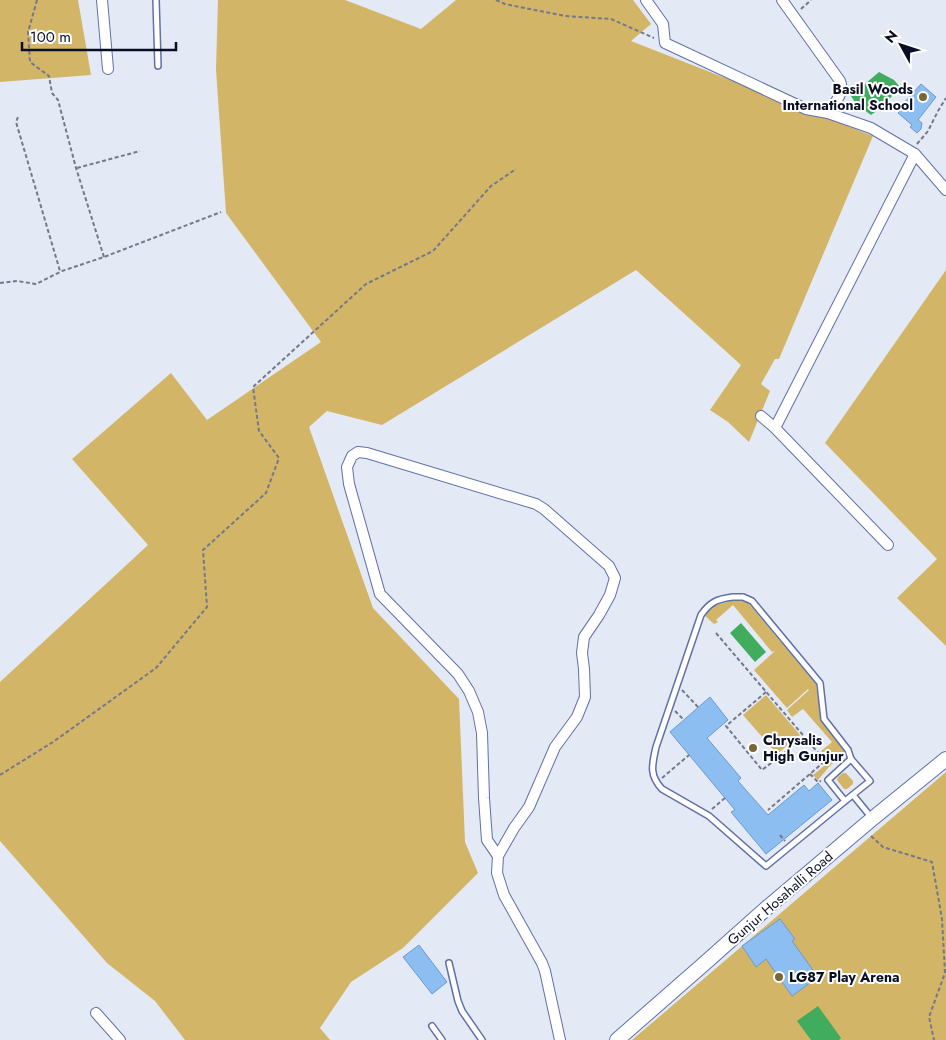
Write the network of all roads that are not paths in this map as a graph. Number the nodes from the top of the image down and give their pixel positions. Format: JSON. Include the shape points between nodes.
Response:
{"nodes":[{"id":1,"x":102,"y":0,"type":"edge"},
{"id":2,"x":156,"y":0,"type":"edge"},
{"id":3,"x":646,"y":0,"type":"edge"},
{"id":4,"x":782,"y":0,"type":"edge"},
{"id":5,"x":158,"y":66,"type":"dead end"},
{"id":6,"x":108,"y":69,"type":"dead end"},
{"id":7,"x":828,"y":112,"type":"junction"},
{"id":8,"x":913,"y":152,"type":"junction"},
{"id":9,"x":946,"y":190,"type":"edge"},
{"id":10,"x":761,"y":416,"type":"dead end"},
{"id":11,"x":775,"y":428,"type":"junction"},
{"id":12,"x":888,"y":545,"type":"dead end"},
{"id":13,"x":851,"y":759,"type":"junction"},
{"id":14,"x":946,"y":759,"type":"edge"},
{"id":15,"x":853,"y":795,"type":"junction"},
{"id":16,"x":845,"y":801,"type":"junction"},
{"id":17,"x":867,"y":823,"type":"junction"},
{"id":18,"x":498,"y":856,"type":"junction"},
{"id":19,"x":449,"y":963,"type":"dead end"},
{"id":20,"x":96,"y":1012,"type":"dead end"},
{"id":21,"x":432,"y":1026,"type":"dead end"},
{"id":22,"x":120,"y":1040,"type":"edge"},
{"id":23,"x":442,"y":1040,"type":"edge"},
{"id":24,"x":482,"y":1040,"type":"edge"},
{"id":25,"x":560,"y":1040,"type":"edge"},
{"id":26,"x":617,"y":1040,"type":"edge"}],
"edges":[{"from":1,"to":6,"type":"street"},
{"from":2,"to":5,"type":"lane"},
{"from":3,"to":7,"type":"street","via":[[663,24],[665,43],[806,108]]},
{"from":4,"to":7,"type":"street","via":[[840,81],[842,91]]},
{"from":7,"to":8,"type":"street","via":[[871,128]]},
{"from":8,"to":9,"type":"street"},
{"from":8,"to":11,"type":"street"},
{"from":10,"to":11,"type":"street"},
{"from":11,"to":12,"type":"street"},
{"from":13,"to":15,"type":"lane","via":[[870,781]]},
{"from":13,"to":16,"type":"lane","via":[[828,780]]},
{"from":13,"to":16,"type":"lane","via":[[824,718],[820,683],[749,599],[723,598],[706,608],[700,615],[656,747],[653,776],[657,783],[707,814],[766,866]]},
{"from":14,"to":17,"type":"street","name":"Gunjur Hosahalli Road"},
{"from":15,"to":16,"type":"lane"},
{"from":15,"to":17,"type":"lane"},
{"from":17,"to":26,"type":"street","name":"Gunjur Hosahalli Road"},
{"from":18,"to":18,"type":"street","via":[[529,807],[555,747],[577,717],[584,697],[584,637],[610,595],[615,578],[609,566],[536,504],[358,452],[347,467],[349,484],[380,594],[458,674],[478,712],[482,733],[487,840]]},
{"from":18,"to":25,"type":"street","via":[[497,873],[504,895],[545,971]]},
{"from":19,"to":24,"type":"lane","via":[[462,1011]]},
{"from":20,"to":22,"type":"street"},
{"from":21,"to":23,"type":"lane"}]}
